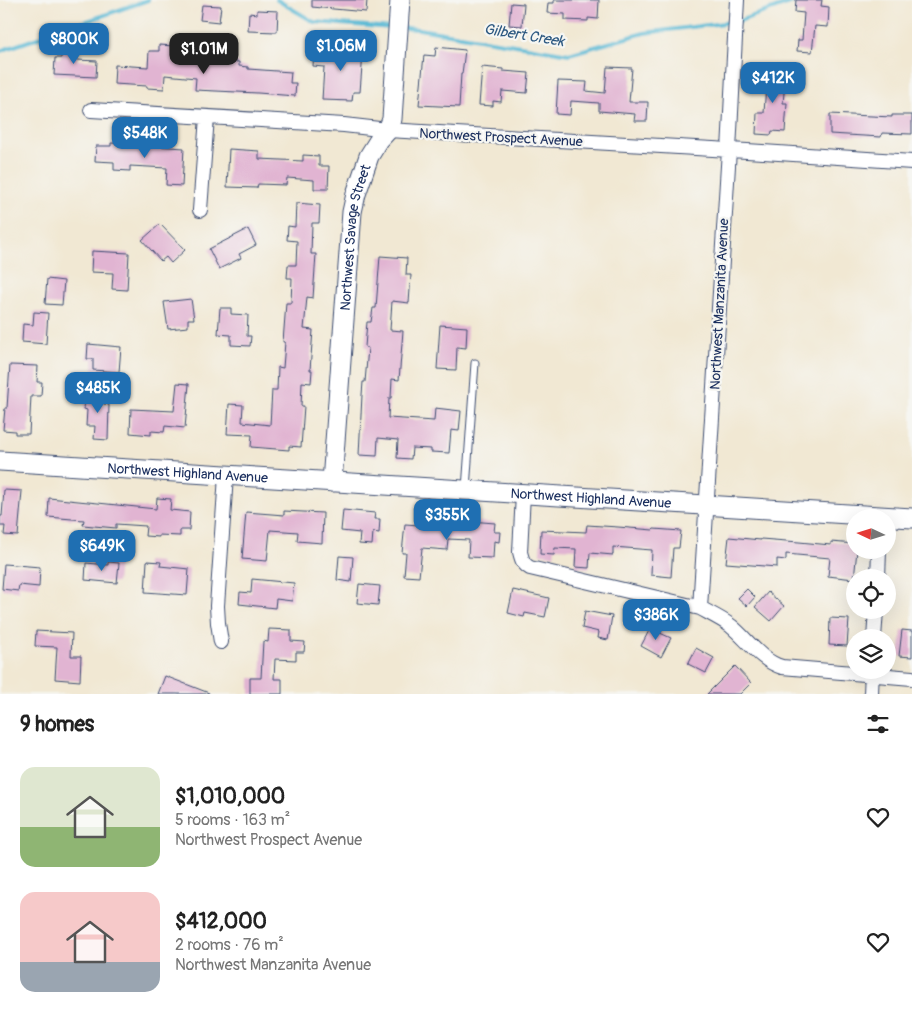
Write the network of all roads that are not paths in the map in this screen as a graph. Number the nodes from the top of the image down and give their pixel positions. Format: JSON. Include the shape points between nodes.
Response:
{"nodes":[{"id":1,"x":400,"y":0,"type":"edge"},
{"id":2,"x":737,"y":0,"type":"edge"},
{"id":3,"x":91,"y":110,"type":"dead end"},
{"id":4,"x":207,"y":117,"type":"junction"},
{"id":5,"x":388,"y":130,"type":"junction"},
{"id":6,"x":729,"y":150,"type":"junction"},
{"id":7,"x":912,"y":162,"type":"edge"},
{"id":8,"x":200,"y":210,"type":"dead end"},
{"id":9,"x":475,"y":363,"type":"dead end"},
{"id":10,"x":0,"y":462,"type":"edge"},
{"id":11,"x":226,"y":476,"type":"junction"},
{"id":12,"x":332,"y":482,"type":"junction"},
{"id":13,"x":466,"y":490,"type":"junction"},
{"id":14,"x":523,"y":494,"type":"junction"},
{"id":15,"x":707,"y":505,"type":"junction"},
{"id":16,"x":846,"y":514,"type":"edge"},
{"id":17,"x":896,"y":517,"type":"edge"},
{"id":18,"x":912,"y":518,"type":"edge"},
{"id":19,"x":700,"y":608,"type":"junction"},
{"id":20,"x":221,"y":642,"type":"dead end"},
{"id":21,"x":846,"y":671,"type":"edge"},
{"id":22,"x":896,"y":676,"type":"edge"},
{"id":23,"x":912,"y":678,"type":"edge"},
{"id":24,"x":872,"y":679,"type":"edge"},
{"id":25,"x":871,"y":694,"type":"edge"}],
"edges":[{"from":1,"to":5,"type":"main road","name":"Northwest Savage Street","via":[[392,119]]},
{"from":2,"to":6,"type":"street","name":"Northwest Manzanita Avenue"},
{"from":3,"to":4,"type":"street","name":"Northwest Prospect Avenue"},
{"from":4,"to":5,"type":"street","name":"Northwest Prospect Avenue"},
{"from":4,"to":8,"type":"street"},
{"from":5,"to":6,"type":"street","name":"Northwest Prospect Avenue"},
{"from":5,"to":12,"type":"main road","name":"Northwest Savage Street","via":[[369,156],[352,212]]},
{"from":6,"to":7,"type":"street","name":"Northwest Prospect Avenue"},
{"from":6,"to":15,"type":"street","name":"Northwest Manzanita Avenue"},
{"from":9,"to":13,"type":"lane"},
{"from":10,"to":11,"type":"main road","name":"Northwest Highland Avenue"},
{"from":11,"to":12,"type":"main road","name":"Northwest Highland Avenue"},
{"from":11,"to":20,"type":"street","via":[[218,606]]},
{"from":12,"to":13,"type":"main road","name":"Northwest Highland Avenue"},
{"from":13,"to":14,"type":"main road","name":"Northwest Highland Avenue"},
{"from":14,"to":15,"type":"main road","name":"Northwest Highland Avenue"},
{"from":14,"to":19,"type":"street","via":[[520,552],[525,565]]},
{"from":15,"to":16,"type":"main road","name":"Northwest Highland Avenue"},
{"from":15,"to":19,"type":"street","name":"Northwest Manzanita Avenue"},
{"from":17,"to":18,"type":"main road","name":"Northwest Highland Avenue"},
{"from":19,"to":21,"type":"street","via":[[722,619],[776,665]]},
{"from":22,"to":23,"type":"street"},
{"from":24,"to":25,"type":"street"}]}
